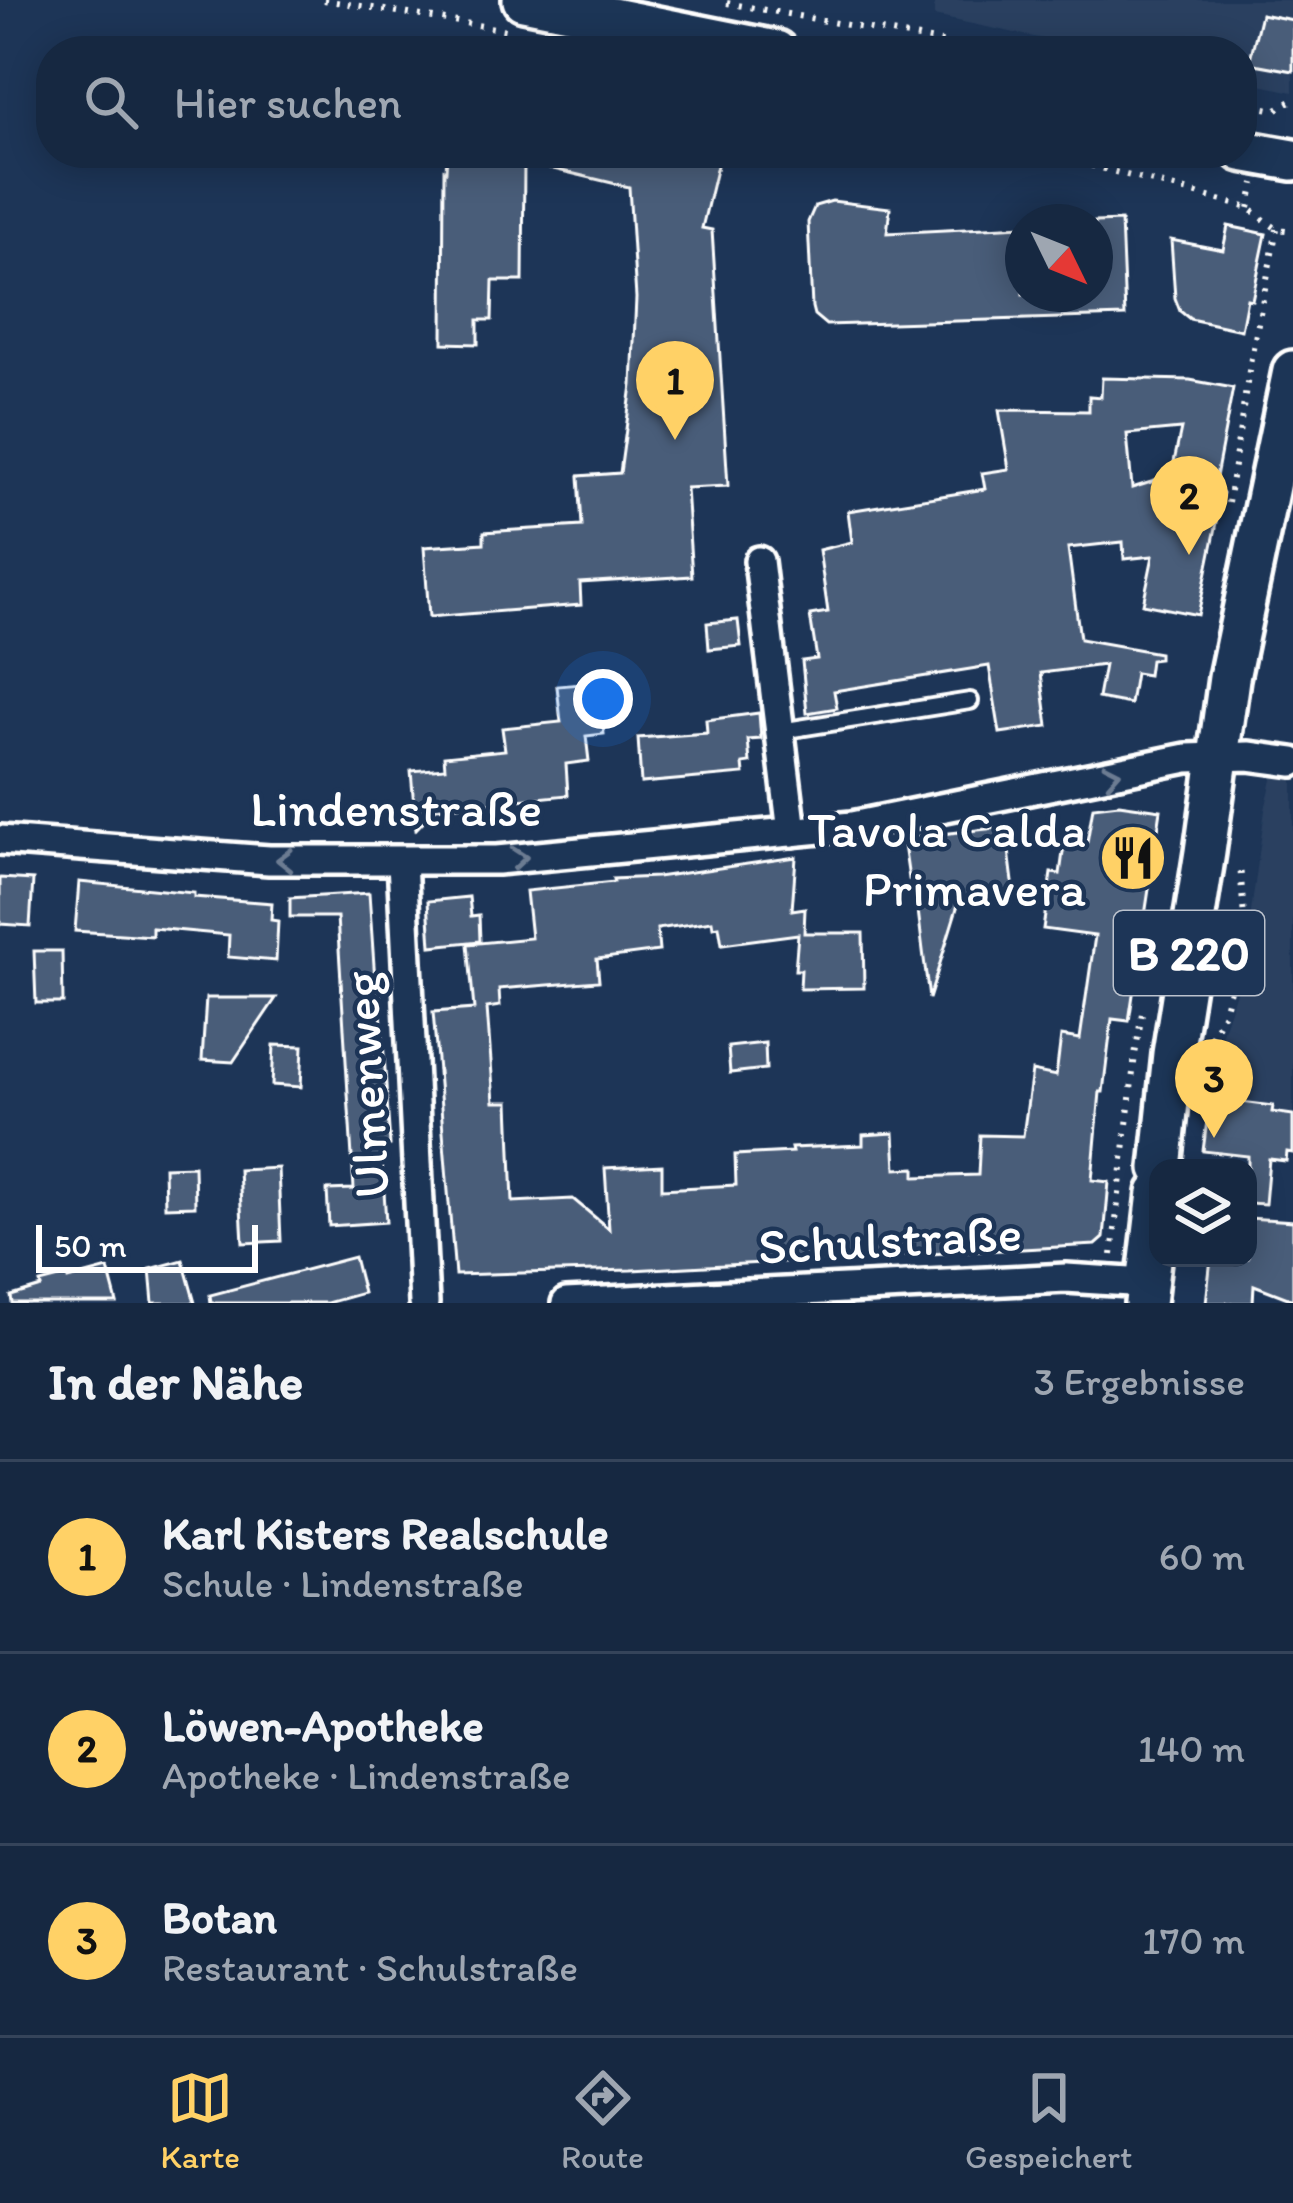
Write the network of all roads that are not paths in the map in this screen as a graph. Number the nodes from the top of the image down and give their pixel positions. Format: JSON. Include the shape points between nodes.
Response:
{"nodes":[{"id":1,"x":517,"y":16,"type":"edge"},
{"id":2,"x":665,"y":36,"type":"edge"},
{"id":3,"x":1257,"y":154,"type":"edge"},
{"id":4,"x":1293,"y":160,"type":"edge"},
{"id":5,"x":1293,"y":370,"type":"edge"},
{"id":6,"x":759,"y":561,"type":"dead end"},
{"id":7,"x":970,"y":701,"type":"dead end"},
{"id":8,"x":780,"y":731,"type":"junction"},
{"id":9,"x":1217,"y":756,"type":"junction"},
{"id":10,"x":1293,"y":762,"type":"edge"},
{"id":11,"x":792,"y":832,"type":"junction"},
{"id":12,"x":0,"y":841,"type":"edge"},
{"id":13,"x":402,"y":861,"type":"junction"},
{"id":14,"x":1162,"y":1159,"type":"edge"},
{"id":15,"x":1146,"y":1293,"type":"edge"},
{"id":16,"x":424,"y":1303,"type":"edge"},
{"id":17,"x":566,"y":1303,"type":"edge"}],
"edges":[{"from":1,"to":2,"type":"main road"},
{"from":3,"to":4,"type":"main road"},
{"from":5,"to":9,"type":"main road","number":"B 220"},
{"from":6,"to":8,"type":"street"},
{"from":7,"to":8,"type":"lane"},
{"from":8,"to":11,"type":"street"},
{"from":9,"to":10,"type":"street","name":"Lindenstraße"},
{"from":11,"to":9,"type":"street","name":"Lindenstraße","one_way":true},
{"from":9,"to":14,"type":"main road","number":"B 220"},
{"from":13,"to":11,"type":"street","name":"Lindenstraße","one_way":true},
{"from":13,"to":12,"type":"street","name":"Lindenstraße","one_way":true},
{"from":13,"to":16,"type":"street","name":"Ulmenweg"},
{"from":15,"to":17,"type":"street","name":"Schulstraße","via":[[1066,1278]]}]}
